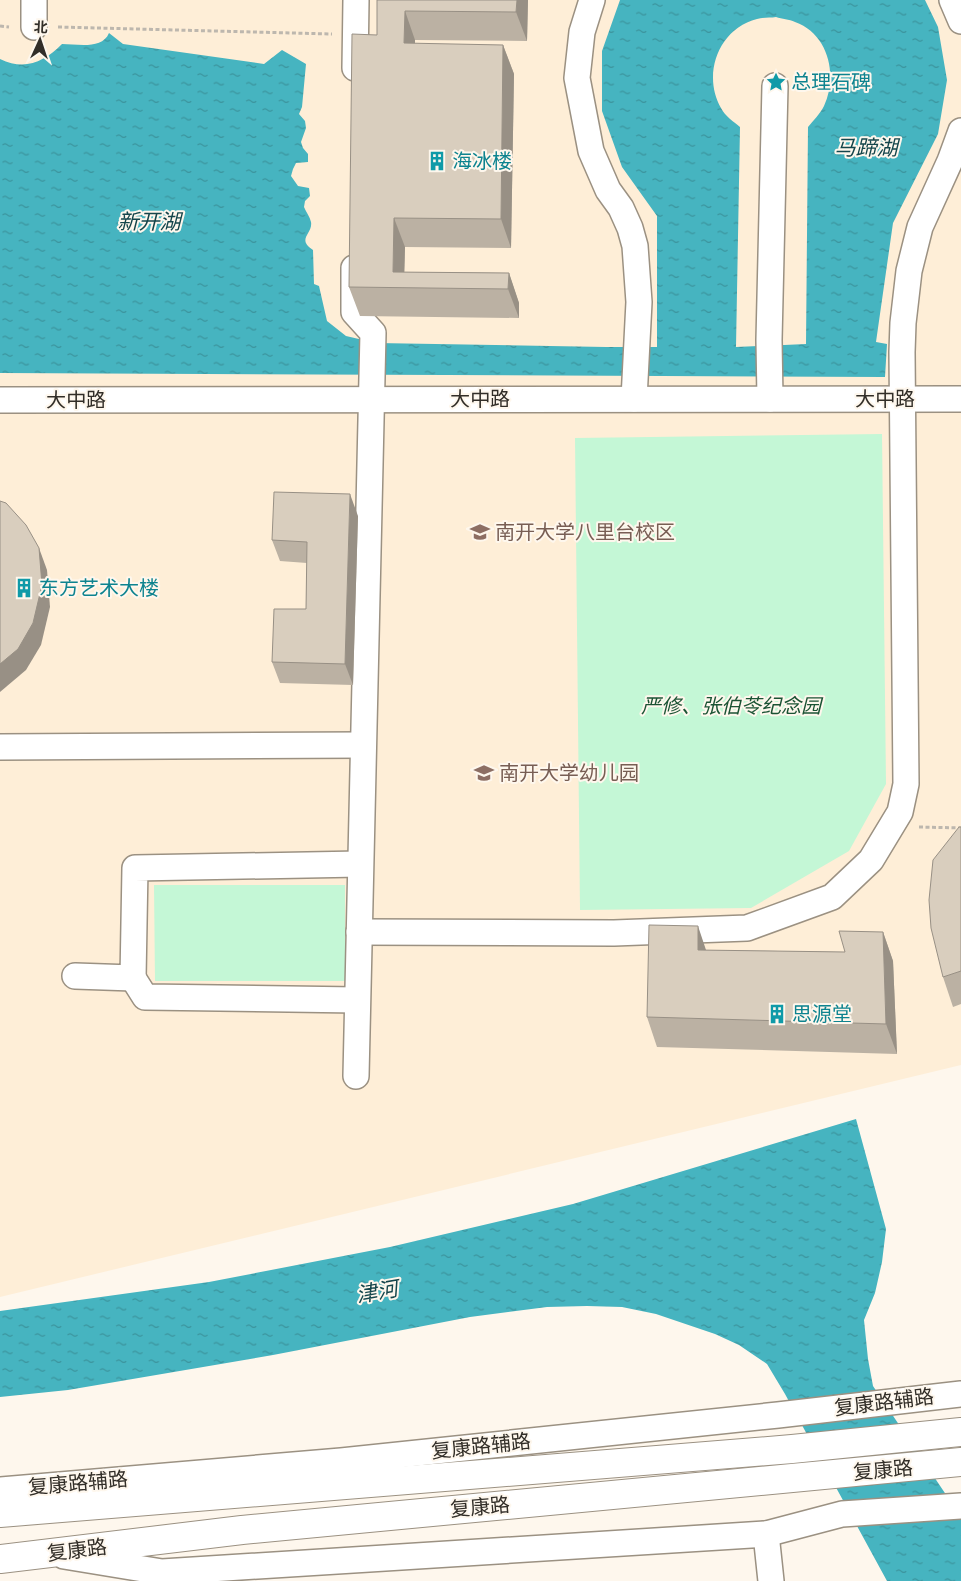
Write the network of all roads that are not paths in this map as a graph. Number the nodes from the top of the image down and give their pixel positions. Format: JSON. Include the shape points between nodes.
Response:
{"nodes":[{"id":1,"x":34,"y":0,"type":"edge"},
{"id":2,"x":356,"y":0,"type":"edge"},
{"id":3,"x":592,"y":0,"type":"edge"},
{"id":4,"x":952,"y":0,"type":"edge"},
{"id":5,"x":961,"y":21,"type":"edge"},
{"id":6,"x":34,"y":27,"type":"road end"},
{"id":7,"x":775,"y":86,"type":"dead end"},
{"id":8,"x":355,"y":94,"type":"edge"},
{"id":9,"x":961,"y":131,"type":"edge"},
{"id":10,"x":354,"y":243,"type":"edge"},
{"id":11,"x":371,"y":390,"type":"junction"},
{"id":12,"x":634,"y":390,"type":"junction"},
{"id":13,"x":770,"y":392,"type":"junction"},
{"id":14,"x":903,"y":399,"type":"junction"},
{"id":15,"x":961,"y":399,"type":"edge"},
{"id":16,"x":0,"y":400,"type":"edge"},
{"id":17,"x":363,"y":745,"type":"junction"},
{"id":18,"x":0,"y":747,"type":"edge"},
{"id":19,"x":360,"y":864,"type":"junction"},
{"id":20,"x":359,"y":932,"type":"junction"},
{"id":21,"x":75,"y":976,"type":"dead end"},
{"id":22,"x":133,"y":978,"type":"junction"},
{"id":23,"x":357,"y":1000,"type":"junction"},
{"id":24,"x":356,"y":1076,"type":"dead end"},
{"id":25,"x":961,"y":1394,"type":"edge"},
{"id":26,"x":961,"y":1432,"type":"edge"},
{"id":27,"x":961,"y":1462,"type":"edge"},
{"id":28,"x":0,"y":1490,"type":"edge"},
{"id":29,"x":961,"y":1506,"type":"edge"},
{"id":30,"x":0,"y":1513,"type":"edge"},
{"id":31,"x":766,"y":1534,"type":"junction"},
{"id":32,"x":48,"y":1554,"type":"junction"},
{"id":33,"x":0,"y":1559,"type":"edge"},
{"id":34,"x":771,"y":1581,"type":"edge"}],
"edges":[{"from":1,"to":6,"type":"street"},
{"from":2,"to":8,"type":"street"},
{"from":3,"to":12,"type":"street","via":[[582,32],[577,78],[591,151],[608,190],[621,208],[634,246],[639,302]]},
{"from":4,"to":5,"type":"street"},
{"from":7,"to":13,"type":"street"},
{"from":9,"to":14,"type":"street","via":[[920,227],[909,270],[903,323]]},
{"from":10,"to":11,"type":"street","via":[[354,312],[373,333]]},
{"from":11,"to":12,"type":"street","name":"大中路"},
{"from":11,"to":16,"type":"street","name":"大中路"},
{"from":11,"to":17,"type":"street"},
{"from":12,"to":13,"type":"street","name":"大中路"},
{"from":13,"to":14,"type":"street","name":"大中路"},
{"from":14,"to":15,"type":"street","name":"大中路"},
{"from":14,"to":20,"type":"street","via":[[906,784],[900,812],[871,860],[832,897],[747,928],[614,933]]},
{"from":17,"to":18,"type":"street"},
{"from":17,"to":19,"type":"street"},
{"from":19,"to":20,"type":"street"},
{"from":19,"to":22,"type":"street","via":[[135,868]]},
{"from":20,"to":23,"type":"street"},
{"from":21,"to":22,"type":"street"},
{"from":22,"to":23,"type":"street","via":[[145,997]]},
{"from":23,"to":24,"type":"street"},
{"from":25,"to":28,"type":"street","name":"复康路辅路","via":[[341,1461]]},
{"from":26,"to":30,"type":"highway","name":"复康路","via":[[782,1450]]},
{"from":27,"to":32,"type":"highway","name":"复康路","via":[[242,1530]]},
{"from":29,"to":31,"type":"street","via":[[842,1514]]},
{"from":31,"to":32,"type":"street","via":[[162,1572]]},
{"from":31,"to":34,"type":"street"},
{"from":32,"to":33,"type":"highway","name":"复康路"}]}
